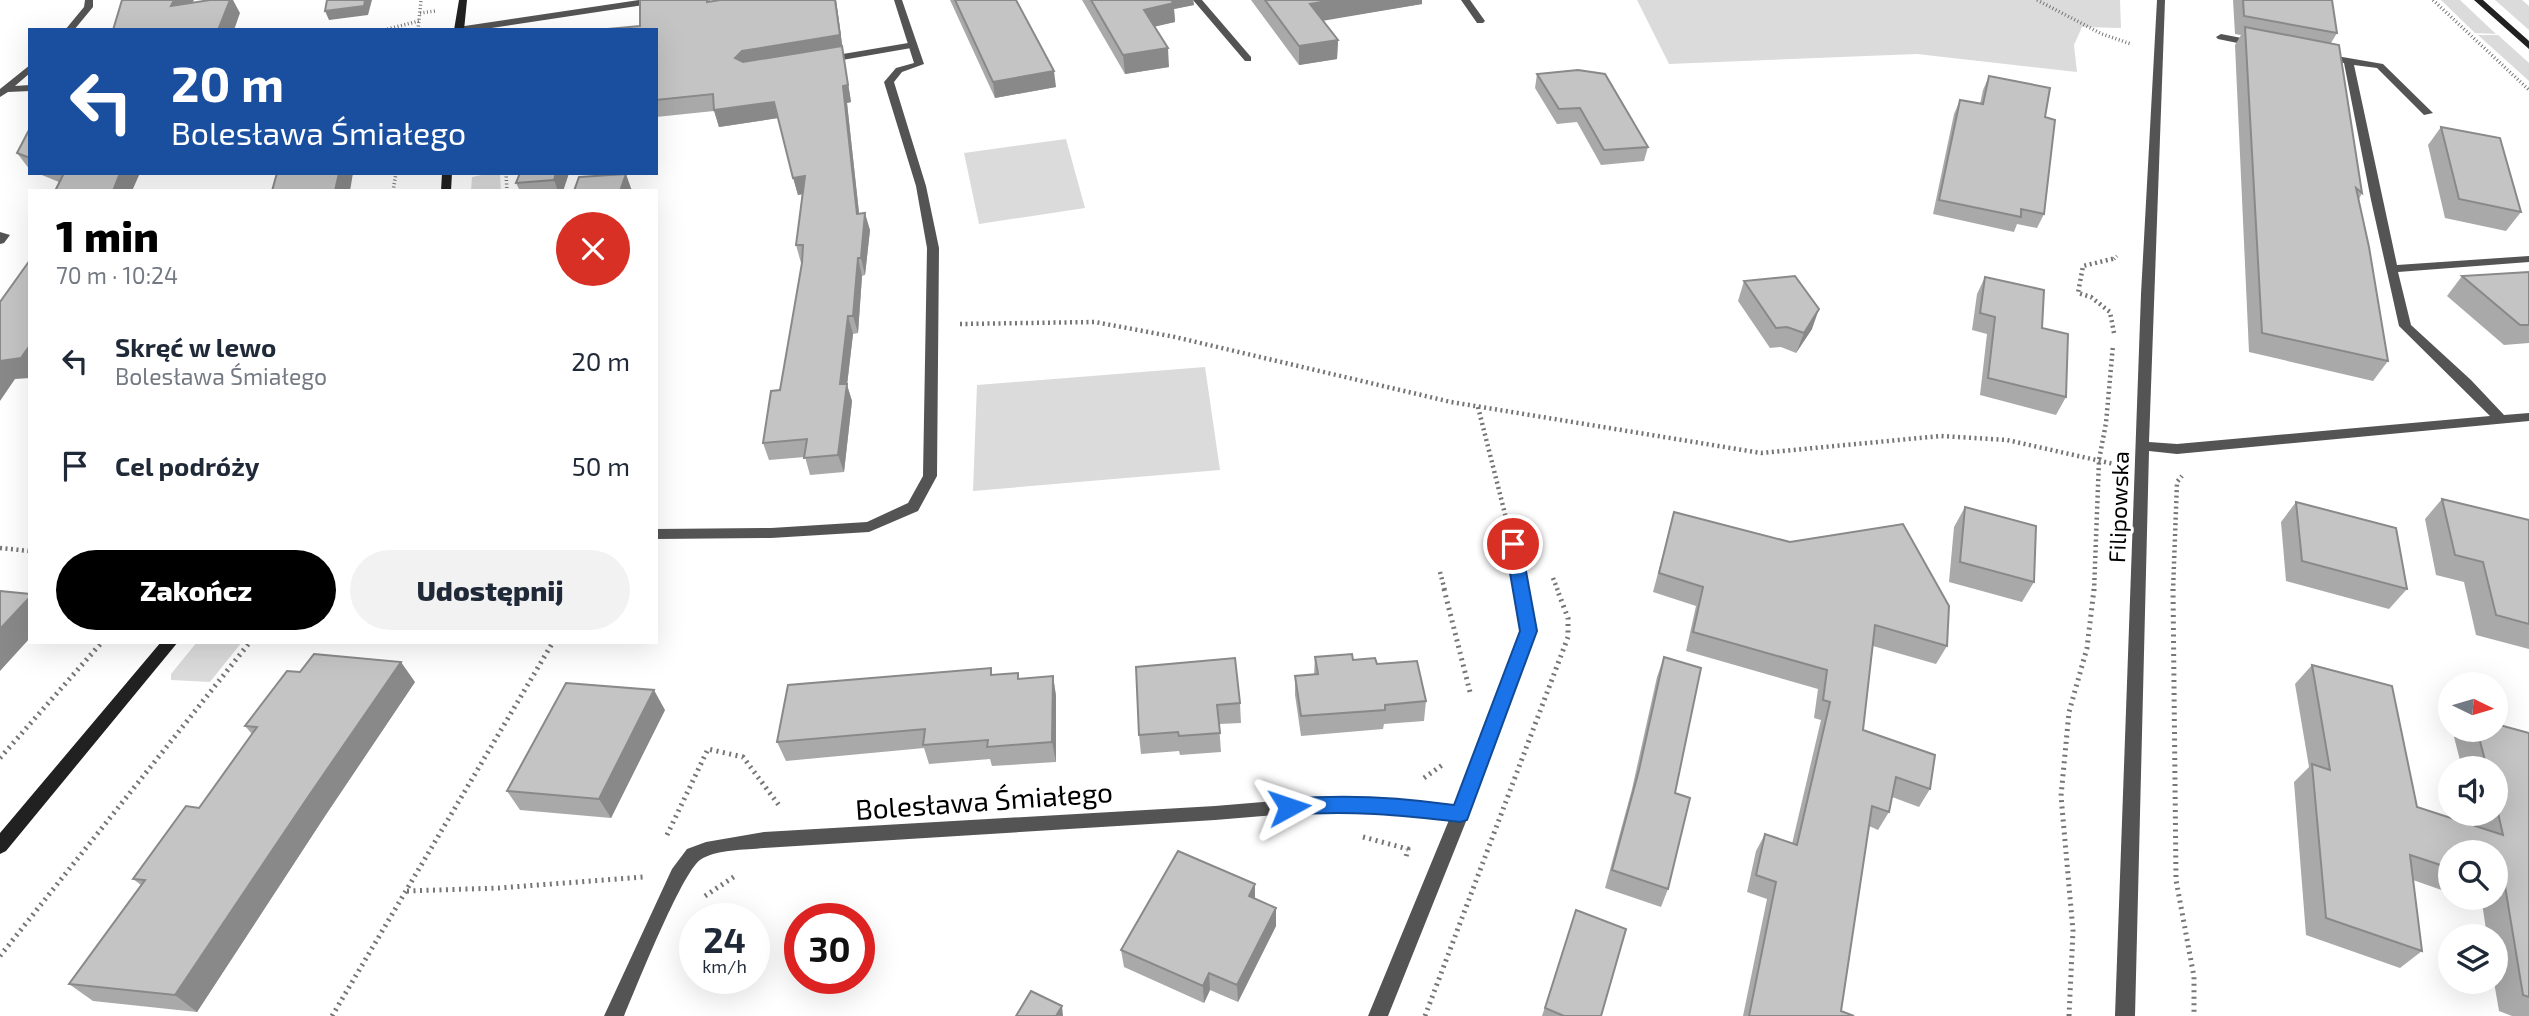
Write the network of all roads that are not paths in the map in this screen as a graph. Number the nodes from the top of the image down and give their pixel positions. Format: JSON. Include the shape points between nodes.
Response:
{"nodes":[{"id":1,"x":89,"y":0,"type":"edge"},
{"id":2,"x":463,"y":0,"type":"edge"},
{"id":3,"x":657,"y":0,"type":"edge"},
{"id":4,"x":898,"y":0,"type":"edge"},
{"id":5,"x":1197,"y":0,"type":"edge"},
{"id":6,"x":1465,"y":0,"type":"edge"},
{"id":7,"x":2161,"y":0,"type":"edge"},
{"id":8,"x":2478,"y":0,"type":"edge"},
{"id":9,"x":1480,"y":21,"type":"dead end"},
{"id":10,"x":71,"y":28,"type":"edge"},
{"id":11,"x":459,"y":28,"type":"edge"},
{"id":12,"x":472,"y":28,"type":"edge"},
{"id":13,"x":2221,"y":37,"type":"dead end"},
{"id":14,"x":914,"y":45,"type":"junction"},
{"id":15,"x":2529,"y":46,"type":"edge"},
{"id":16,"x":2272,"y":47,"type":"edge"},
{"id":17,"x":2310,"y":54,"type":"edge"},
{"id":18,"x":1248,"y":60,"type":"dead end"},
{"id":19,"x":2348,"y":61,"type":"junction"},
{"id":20,"x":811,"y":62,"type":"edge"},
{"id":21,"x":28,"y":70,"type":"edge"},
{"id":22,"x":28,"y":88,"type":"edge"},
{"id":23,"x":3,"y":92,"type":"edge"},
{"id":24,"x":2428,"y":113,"type":"dead end"},
{"id":25,"x":0,"y":235,"type":"edge"},
{"id":26,"x":0,"y":242,"type":"edge"},
{"id":27,"x":2529,"y":259,"type":"edge"},
{"id":28,"x":2392,"y":269,"type":"junction"},
{"id":29,"x":2529,"y":417,"type":"edge"},
{"id":30,"x":2501,"y":420,"type":"junction"},
{"id":31,"x":2144,"y":446,"type":"junction"},
{"id":32,"x":658,"y":534,"type":"edge"},
{"id":33,"x":1513,"y":544,"type":"road end"},
{"id":34,"x":168,"y":644,"type":"edge"},
{"id":35,"x":1460,"y":814,"type":"junction"},
{"id":36,"x":0,"y":846,"type":"edge"},
{"id":37,"x":614,"y":1016,"type":"edge"},
{"id":38,"x":1378,"y":1016,"type":"edge"},
{"id":39,"x":2125,"y":1016,"type":"edge"}],
"edges":[{"from":1,"to":10,"type":"street"},
{"from":2,"to":11,"type":"street"},
{"from":3,"to":12,"type":"street"},
{"from":4,"to":14,"type":"street"},
{"from":5,"to":18,"type":"street"},
{"from":6,"to":9,"type":"street"},
{"from":7,"to":31,"type":"street","name":"Filipowska"},
{"from":8,"to":15,"type":"street"},
{"from":13,"to":16,"type":"street"},
{"from":14,"to":20,"type":"street"},
{"from":14,"to":32,"type":"street","via":[[919,64],[899,70],[890,82],[921,186],[933,248],[930,476],[913,508],[869,527]]},
{"from":17,"to":19,"type":"street"},
{"from":19,"to":24,"type":"street","via":[[2380,66]]},
{"from":19,"to":28,"type":"street"},
{"from":21,"to":23,"type":"street"},
{"from":22,"to":23,"type":"street"},
{"from":25,"to":26,"type":"street","via":[[4,235]]},
{"from":27,"to":28,"type":"street"},
{"from":28,"to":30,"type":"street","via":[[2405,326]]},
{"from":29,"to":30,"type":"street"},
{"from":30,"to":31,"type":"street","via":[[2177,449]]},
{"from":31,"to":39,"type":"street","name":"Filipowska"},
{"from":33,"to":35,"type":"street","via":[[1529,631]]},
{"from":34,"to":36,"type":"street"},
{"from":35,"to":37,"type":"street","name":"Bolesława Śmiałego","via":[[1337,803],[712,847],[693,855],[678,875]]},
{"from":35,"to":38,"type":"street"}]}
